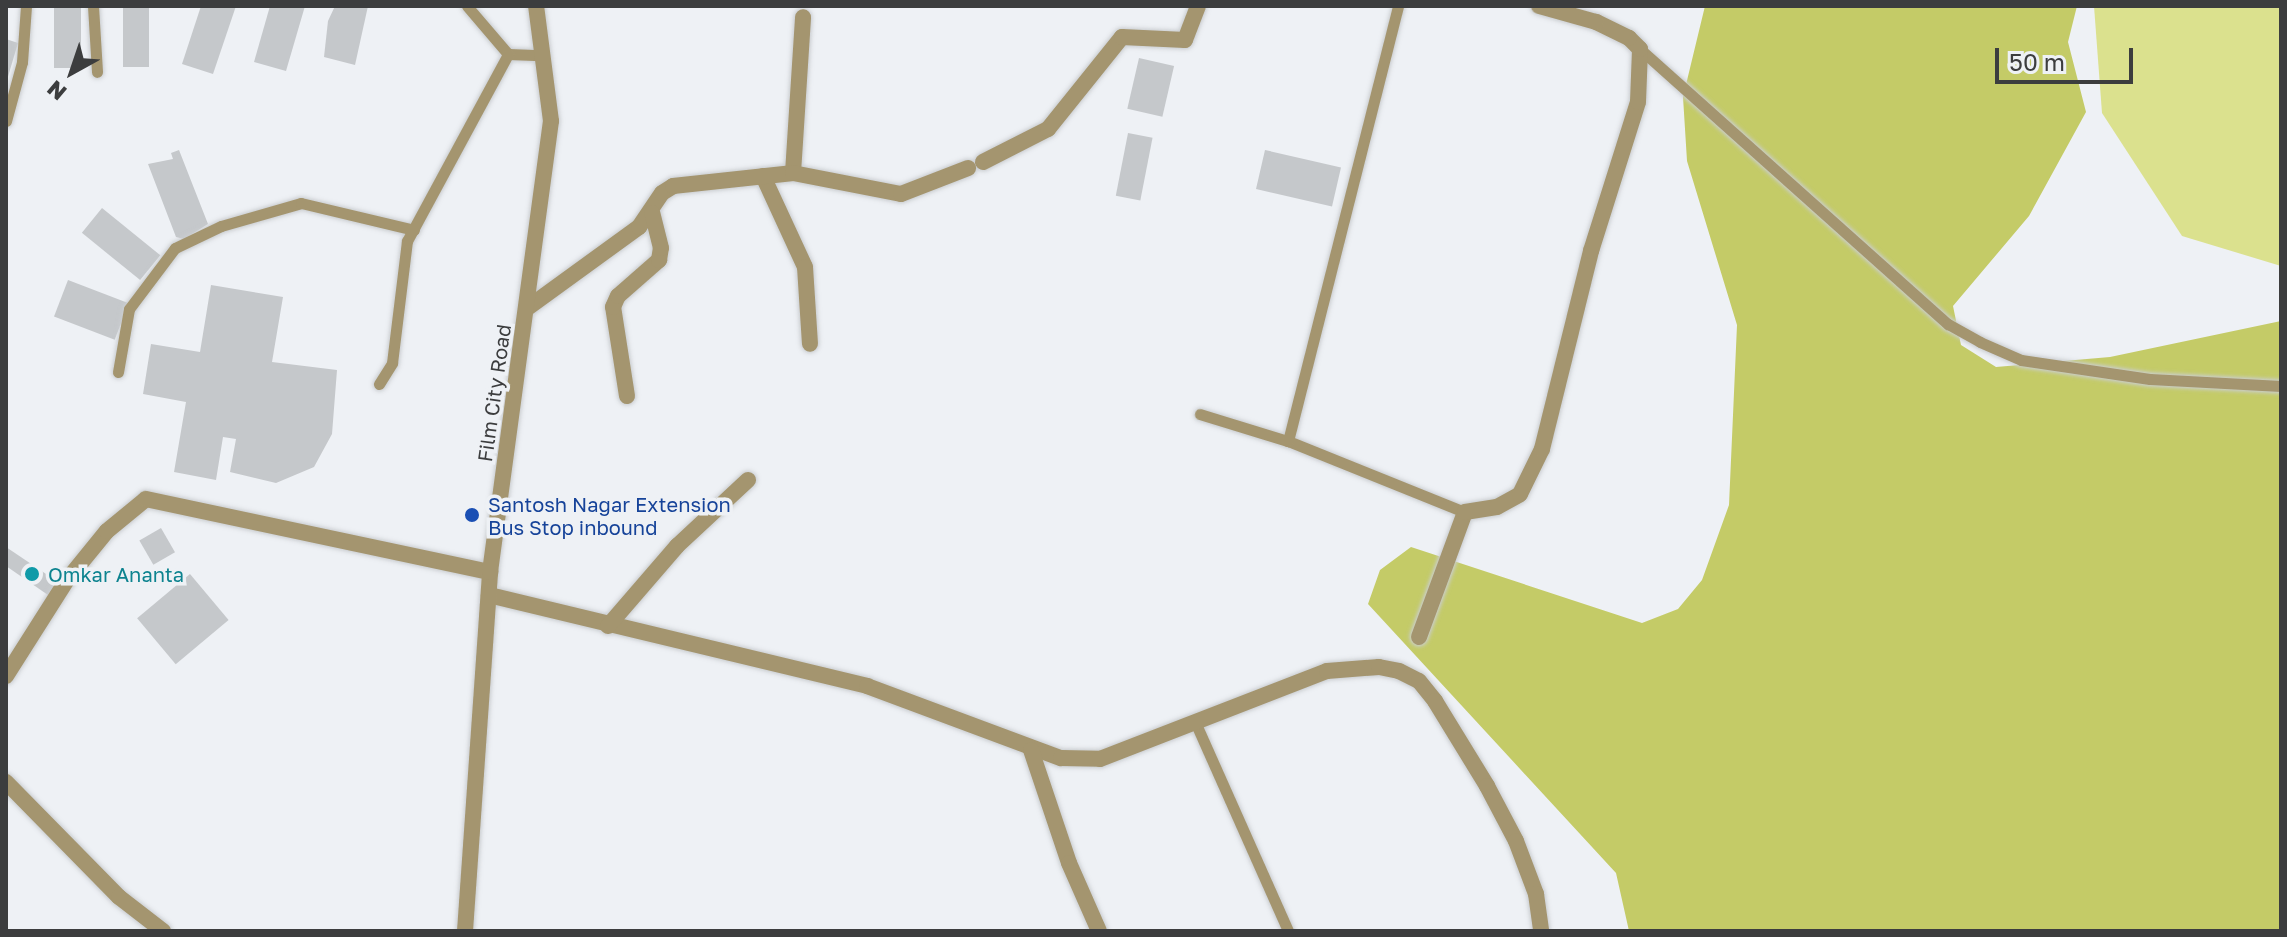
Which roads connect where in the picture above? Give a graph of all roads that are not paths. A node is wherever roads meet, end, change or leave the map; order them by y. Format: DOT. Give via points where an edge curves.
graph roads {
  1 [pos="26,6"];
  2 [pos="93,6"];
  3 [pos="467,6"];
  4 [pos="536,6"];
  5 [pos="1198,6"];
  6 [pos="1398,6"];
  7 [pos="1539,6"];
  8 [pos="803,17"];
  9 [pos="1640,49"];
  10 [pos="508,54"];
  11 [pos="541,55"];
  12 [pos="97,72"];
  13 [pos="6,121"];
  14 [pos="793,173"];
  15 [pos="763,176"];
  16 [pos="652,213"];
  17 [pos="414,230"];
  18 [pos="526,309"];
  19 [pos="810,344"];
  20 [pos="118,372"];
  21 [pos="379,384"];
  22 [pos="2281,386"];
  23 [pos="627,396"];
  24 [pos="1200,414"];
  25 [pos="1288,441"];
  26 [pos="748,480"];
  27 [pos="1465,512"];
  28 [pos="490,572"];
  29 [pos="489,595"];
  30 [pos="608,626"];
  31 [pos="1419,637"];
  32 [pos="6,676"];
  33 [pos="1196,724"];
  34 [pos="1031,750"];
  35 [pos="6,782"];
  36 [pos="163,931"];
  37 [pos="465,931"];
  38 [pos="1099,931"];
  39 [pos="1288,931"];
  40 [pos="1541,931"];
  1 -- 13 [label="lane" via="22,62"];
  2 -- 12 [label="lane"];
  3 -- 10 [label="lane"];
  4 -- 11 [label="street, Film City Road"];
  5 -- 14 [label="street" via="1185,40 1122,37 1048,129 976,165 901,194"];
  6 -- 25 [label="lane"];
  7 -- 9 [label="street" via="1596,22"];
  8 -- 14 [label="street"];
  9 -- 22 [label="lane" via="1948,324 1980,342 2021,360 2150,379"];
  9 -- 27 [label="street" via="1638,102 1591,251 1542,449 1520,494 1497,507"];
  10 -- 11 [label="lane"];
  10 -- 17 [label="lane"];
  11 -- 18 [label="street, Film City Road" via="551,121"];
  14 -- 15 [label="street"];
  15 -- 16 [label="street" via="673,186 662,193"];
  15 -- 19 [label="street" via="805,267"];
  16 -- 18 [label="street"];
  16 -- 23 [label="street" via="659,260 618,296 613,307"];
  17 -- 20 [label="lane" via="301,203 221,226 175,248 133,301"];
  17 -- 21 [label="lane" via="407,241 392,363"];
  18 -- 28 [label="street, Film City Road"];
  24 -- 25 [label="lane"];
  25 -- 27 [label="lane"];
  26 -- 30 [label="street" via="677,546"];
  27 -- 31 [label="street"];
  28 -- 29 [label="street, Film City Road"];
  28 -- 32 [label="street" via="146,499 107,531 67,580"];
  29 -- 30 [label="street"];
  29 -- 37 [label="street, Film City Road"];
  30 -- 34 [label="street" via="867,686 925,704"];
  33 -- 34 [label="street" via="1100,759 1061,758"];
  33 -- 39 [label="lane"];
  33 -- 40 [label="street" via="1327,671 1379,667 1419,681 1516,841 1536,894"];
  34 -- 38 [label="street" via="1069,863"];
  35 -- 36 [label="street" via="119,897"];
}
